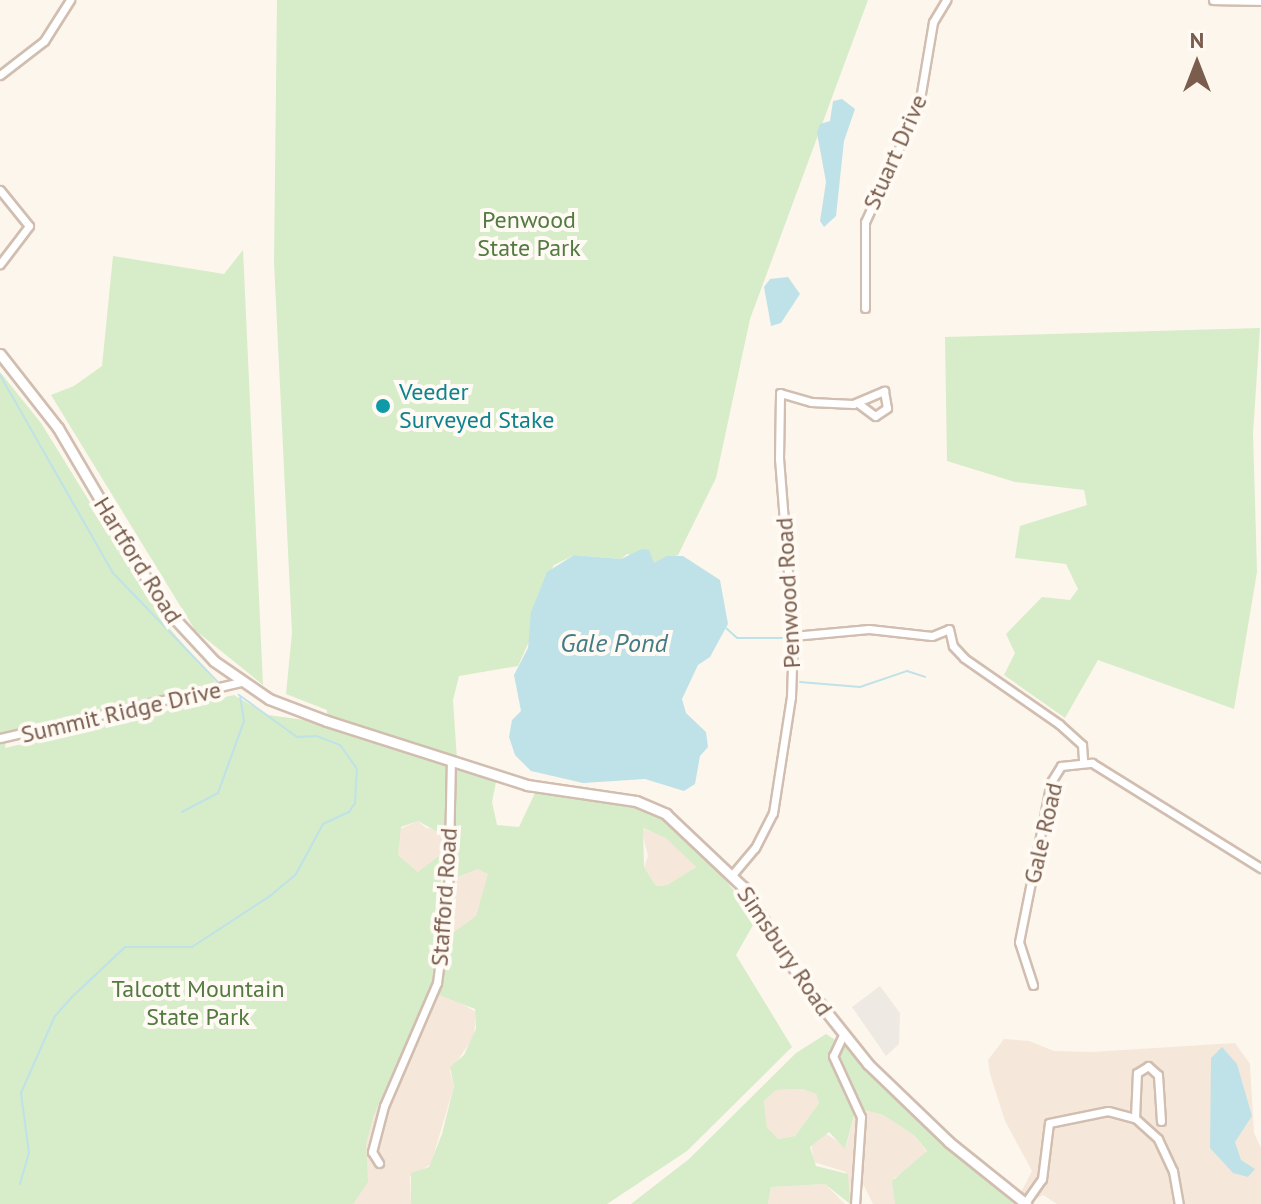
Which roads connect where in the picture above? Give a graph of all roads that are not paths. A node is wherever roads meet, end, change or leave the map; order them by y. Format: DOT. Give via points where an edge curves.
graph roads {
  1 [pos="70,0"];
  2 [pos="946,0"];
  3 [pos="1213,0"];
  4 [pos="1261,1"];
  5 [pos="0,75"];
  6 [pos="0,190"];
  7 [pos="0,264"];
  8 [pos="865,308"];
  9 [pos="0,354"];
  10 [pos="858,403"];
  11 [pos="793,636"];
  12 [pos="241,682"];
  13 [pos="0,738"];
  14 [pos="451,760"];
  15 [pos="1083,760"];
  16 [pos="503,778"];
  17 [pos="1261,868"];
  18 [pos="732,875"];
  19 [pos="1033,985"];
  20 [pos="843,1035"];
  21 [pos="1135,1118"];
  22 [pos="1161,1121"];
  23 [pos="379,1163"];
  24 [pos="855,1204"];
  25 [pos="1026,1204"];
  26 [pos="1179,1204"];
  1 -- 5 [label="street" via="44,41"];
  2 -- 8 [label="street, Stuart Drive" via="933,22 919,105 865,222"];
  3 -- 4 [label="street"];
  6 -- 7 [label="street" via="29,226"];
  9 -- 12 [label="main road, Hartford Road" via="58,428 162,605 195,643"];
  10 -- 11 [label="street, Penwood Road" via="811,402 780,393"];
  11 -- 15 [label="street" via="869,629 932,636 949,629 953,646 964,658 1059,724 1082,745"];
  11 -- 18 [label="street, Penwood Road" via="791,697 773,813 755,848"];
  12 -- 13 [label="street, Summit Ridge Drive"];
  12 -- 14 [label="main road, Hartford Road" via="298,711"];
  14 -- 16 [label="main road, Hartford Road"];
  14 -- 23 [label="street, Stafford Road" via="448,901 437,983 384,1106 372,1152"];
  15 -- 17 [label="street, Gale Road"];
  15 -- 19 [label="street, Gale Road" via="1061,766 1051,782 1019,942"];
  16 -- 18 [label="main road, Simsbury Road" via="550,791 651,806 678,823"];
  18 -- 20 [label="main road, Simsbury Road"];
  20 -- 24 [label="street" via="833,1056 861,1117"];
  20 -- 25 [label="main road, Simsbury Road" via="927,1122"];
  21 -- 22 [label="street" via="1137,1073 1148,1066 1158,1075"];
  21 -- 25 [label="street" via="1108,1111 1053,1120 1044,1136 1042,1179"];
  21 -- 26 [label="street" via="1165,1152"];
}
